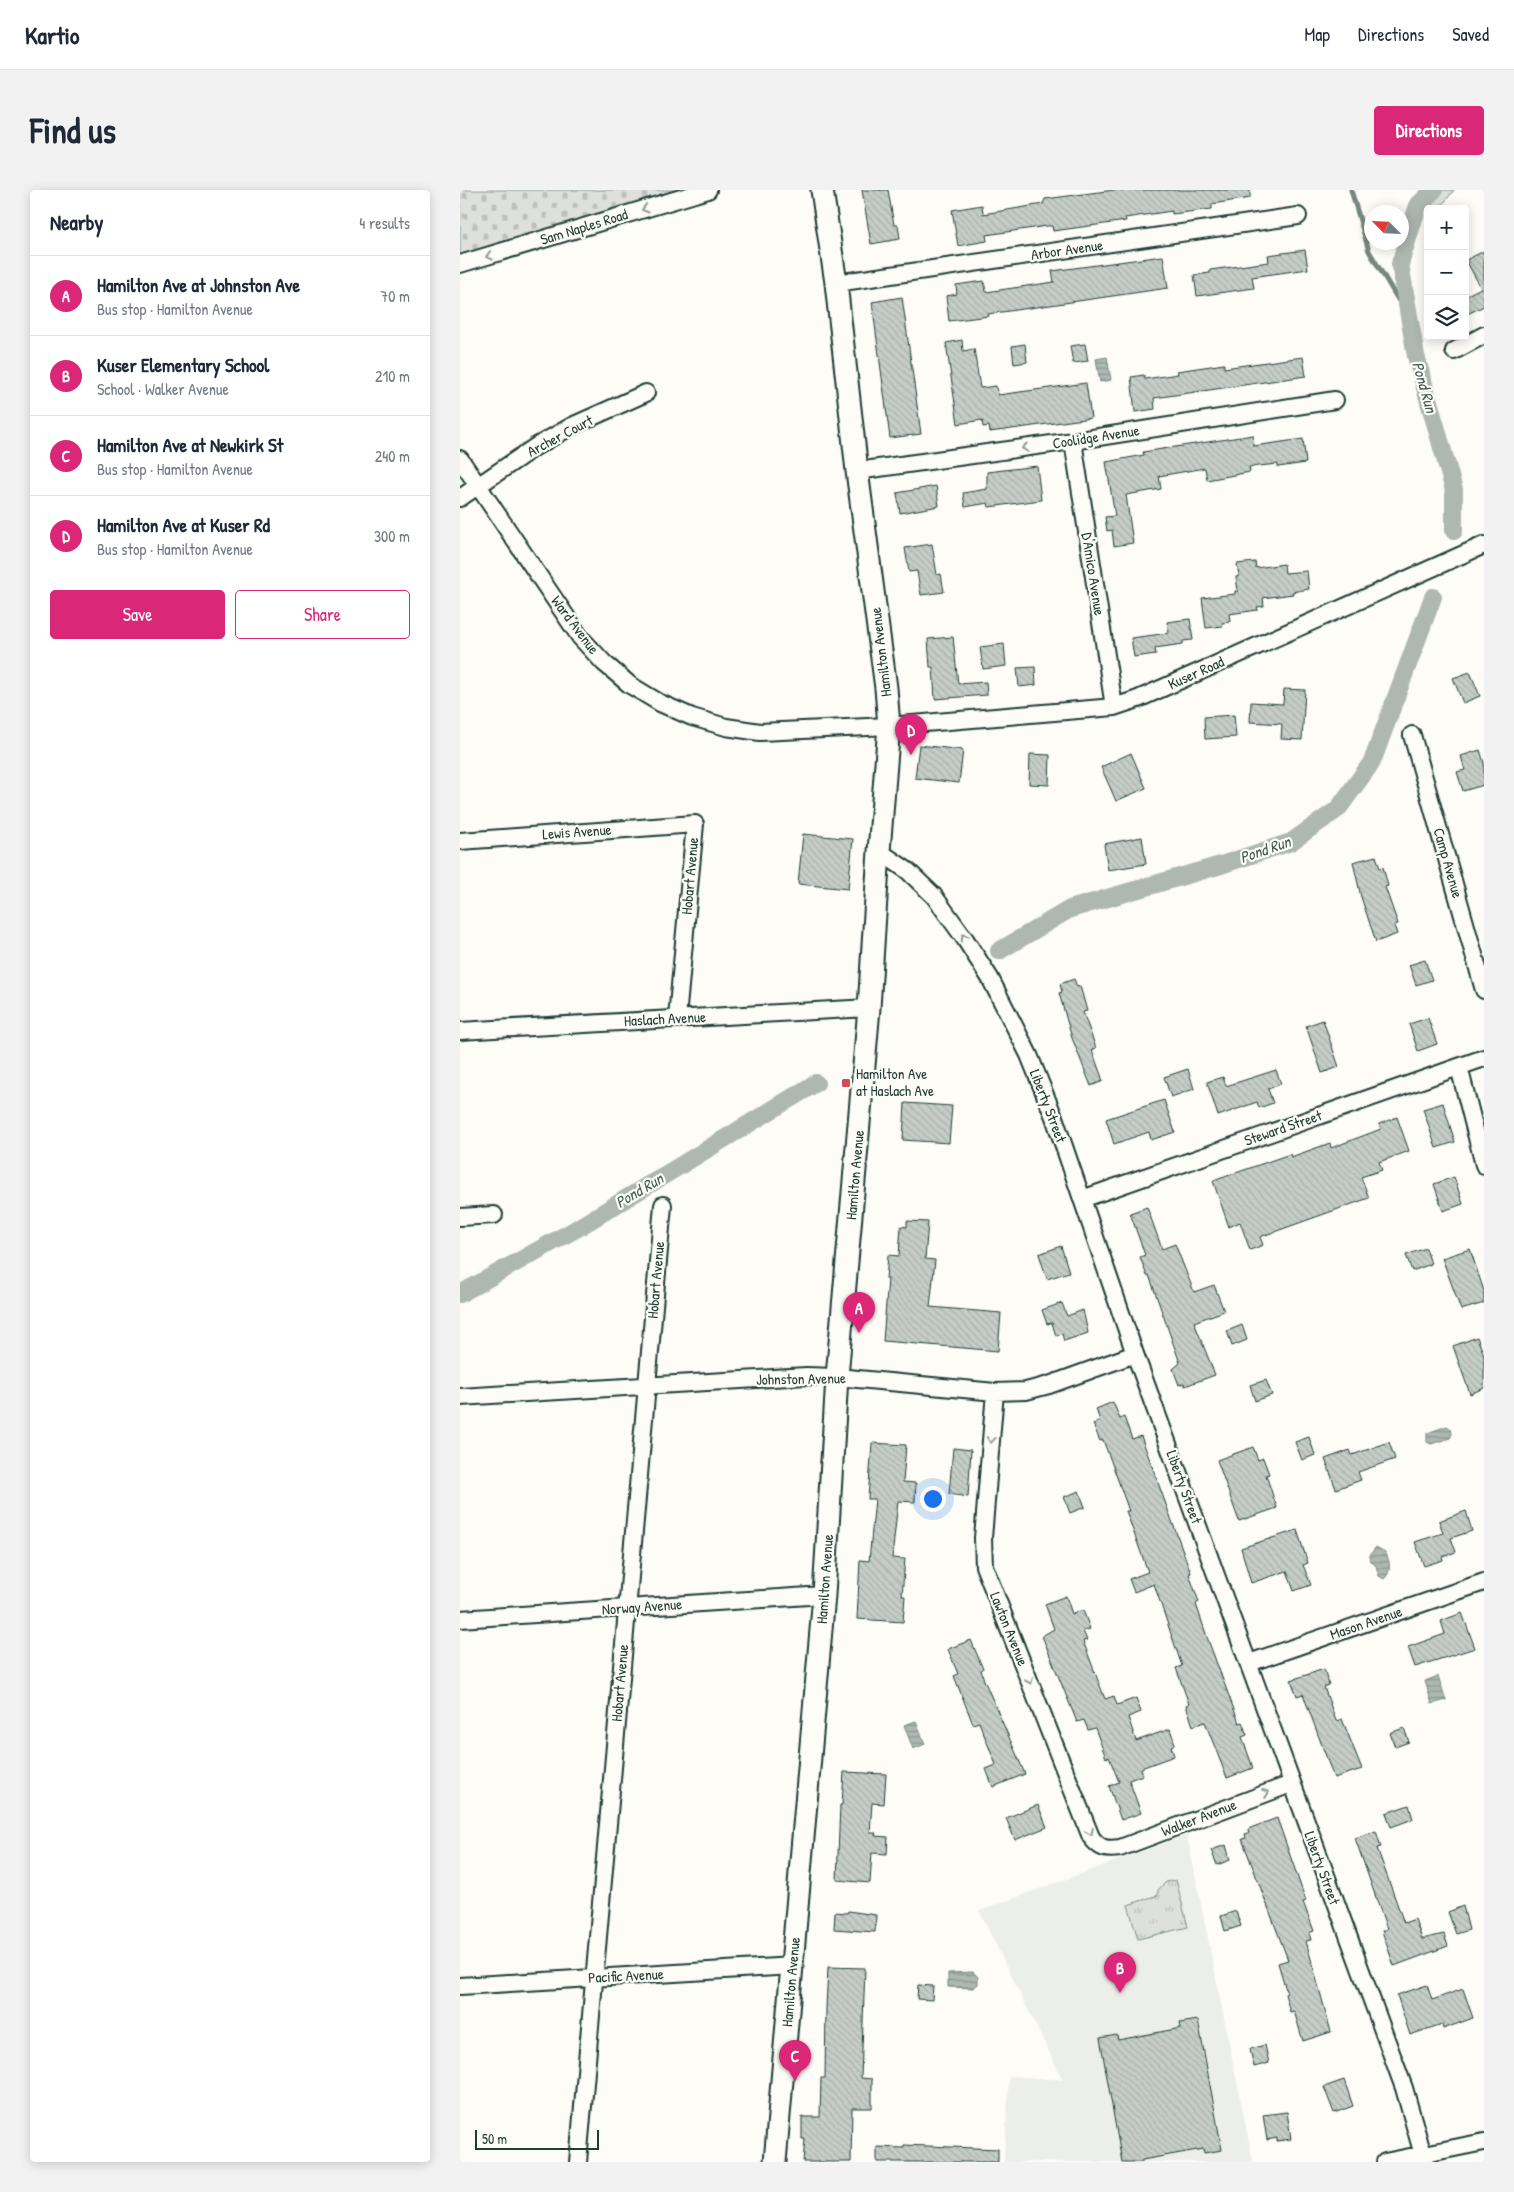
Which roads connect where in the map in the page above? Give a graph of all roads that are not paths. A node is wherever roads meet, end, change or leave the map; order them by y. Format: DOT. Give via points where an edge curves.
graph roads {
  1 [pos="708,190"];
  2 [pos="822,190"];
  3 [pos="1298,216"];
  4 [pos="460,264"];
  5 [pos="836,283"];
  6 [pos="1484,335"];
  7 [pos="1454,351"];
  8 [pos="646,393"];
  9 [pos="1335,400"];
  10 [pos="1073,441"];
  11 [pos="460,459"];
  12 [pos="857,471"];
  13 [pos="478,486"];
  14 [pos="460,498"];
  15 [pos="1484,546"];
  16 [pos="1114,707"];
  17 [pos="889,726"];
  18 [pos="1412,735"];
  19 [pos="695,824"];
  20 [pos="460,841"];
  21 [pos="879,851"];
  22 [pos="1484,990"];
  23 [pos="869,1008"];
  24 [pos="677,1018"];
  25 [pos="460,1031"];
  26 [pos="1484,1058"];
  27 [pos="1459,1067"];
  28 [pos="1484,1165"];
  29 [pos="1082,1199"];
  30 [pos="663,1205"];
  31 [pos="494,1216"];
  32 [pos="460,1217"];
  33 [pos="1135,1354"];
  34 [pos="837,1377"];
  35 [pos="647,1385"];
  36 [pos="995,1392"];
  37 [pos="460,1397"];
  38 [pos="1484,1582"];
  39 [pos="824,1595"];
  40 [pos="627,1608"];
  41 [pos="460,1619"];
  42 [pos="1249,1664"];
  43 [pos="1291,1784"];
  44 [pos="1105,1850"];
  45 [pos="792,1966"];
  46 [pos="594,1978"];
  47 [pos="460,1986"];
  48 [pos="1484,2142"];
  49 [pos="1424,2159"];
  50 [pos="578,2162"];
  51 [pos="775,2162"];
  52 [pos="1385,2162"];
  1 -- 4 [label="street, Sam Naples Road, one-way"];
  2 -- 5 [label="main road, Hamilton Avenue"];
  3 -- 5 [label="street, Arbor Avenue"];
  5 -- 12 [label="main road, Hamilton Avenue"];
  6 -- 7 [label="street"];
  8 -- 13 [label="street, Archer Court" via="543,442"];
  9 -- 10 [label="street, Coolidge Avenue"];
  10 -- 12 [label="street, Coolidge Avenue, one-way"];
  10 -- 16 [label="street, D'Amico Avenue"];
  11 -- 13 [label="street, Ward Avenue"];
  12 -- 17 [label="main road, Hamilton Avenue"];
  13 -- 14 [label="street, Archer Court"];
  13 -- 17 [label="street, Ward Avenue" via="580,636 630,685 660,703 726,727 760,732"];
  15 -- 16 [label="street, Kuser Road"];
  16 -- 17 [label="street, Kuser Road"];
  17 -- 21 [label="main road, Hamilton Avenue"];
  18 -- 22 [label="street, Camp Avenue"];
  19 -- 20 [label="street, Lewis Avenue"];
  19 -- 24 [label="street, Hobart Avenue"];
  21 -- 23 [label="main road, Hamilton Avenue"];
  29 -- 21 [label="street, Liberty Street, one-way" via="1029,1055 990,978 934,896"];
  23 -- 24 [label="street, Haslach Avenue"];
  23 -- 34 [label="main road, Hamilton Avenue"];
  24 -- 25 [label="street, Haslach Avenue"];
  26 -- 27 [label="street, Steward Street"];
  27 -- 28 [label="street"];
  27 -- 29 [label="street, Steward Street"];
  29 -- 33 [label="street, Liberty Street"];
  30 -- 35 [label="street, Hobart Avenue"];
  31 -- 32 [label="street"];
  33 -- 36 [label="street, Johnston Avenue" via="1050,1386"];
  33 -- 42 [label="street, Liberty Street"];
  34 -- 35 [label="street, Johnston Avenue"];
  34 -- 36 [label="street, Johnston Avenue"];
  34 -- 39 [label="main road, Hamilton Avenue"];
  35 -- 37 [label="street, Johnston Avenue"];
  35 -- 40 [label="street, Hobart Avenue"];
  36 -- 44 [label="street, Lawton Avenue, one-way" via="982,1538 984,1566 1091,1837"];
  38 -- 42 [label="street, Mason Avenue"];
  39 -- 40 [label="street, Norway Avenue"];
  39 -- 45 [label="main road, Hamilton Avenue"];
  40 -- 41 [label="street, Norway Avenue"];
  40 -- 46 [label="street, Hobart Avenue"];
  42 -- 43 [label="street, Liberty Street"];
  44 -- 43 [label="street, Walker Avenue, one-way" via="1120,1848"];
  43 -- 49 [label="street, Liberty Street" via="1404,2088"];
  45 -- 46 [label="street, Pacific Avenue"];
  45 -- 51 [label="main road, Hamilton Avenue"];
  46 -- 47 [label="street, Pacific Avenue"];
  46 -- 50 [label="street, Hobart Avenue"];
  48 -- 49 [label="street"];
  49 -- 52 [label="street"];
}
